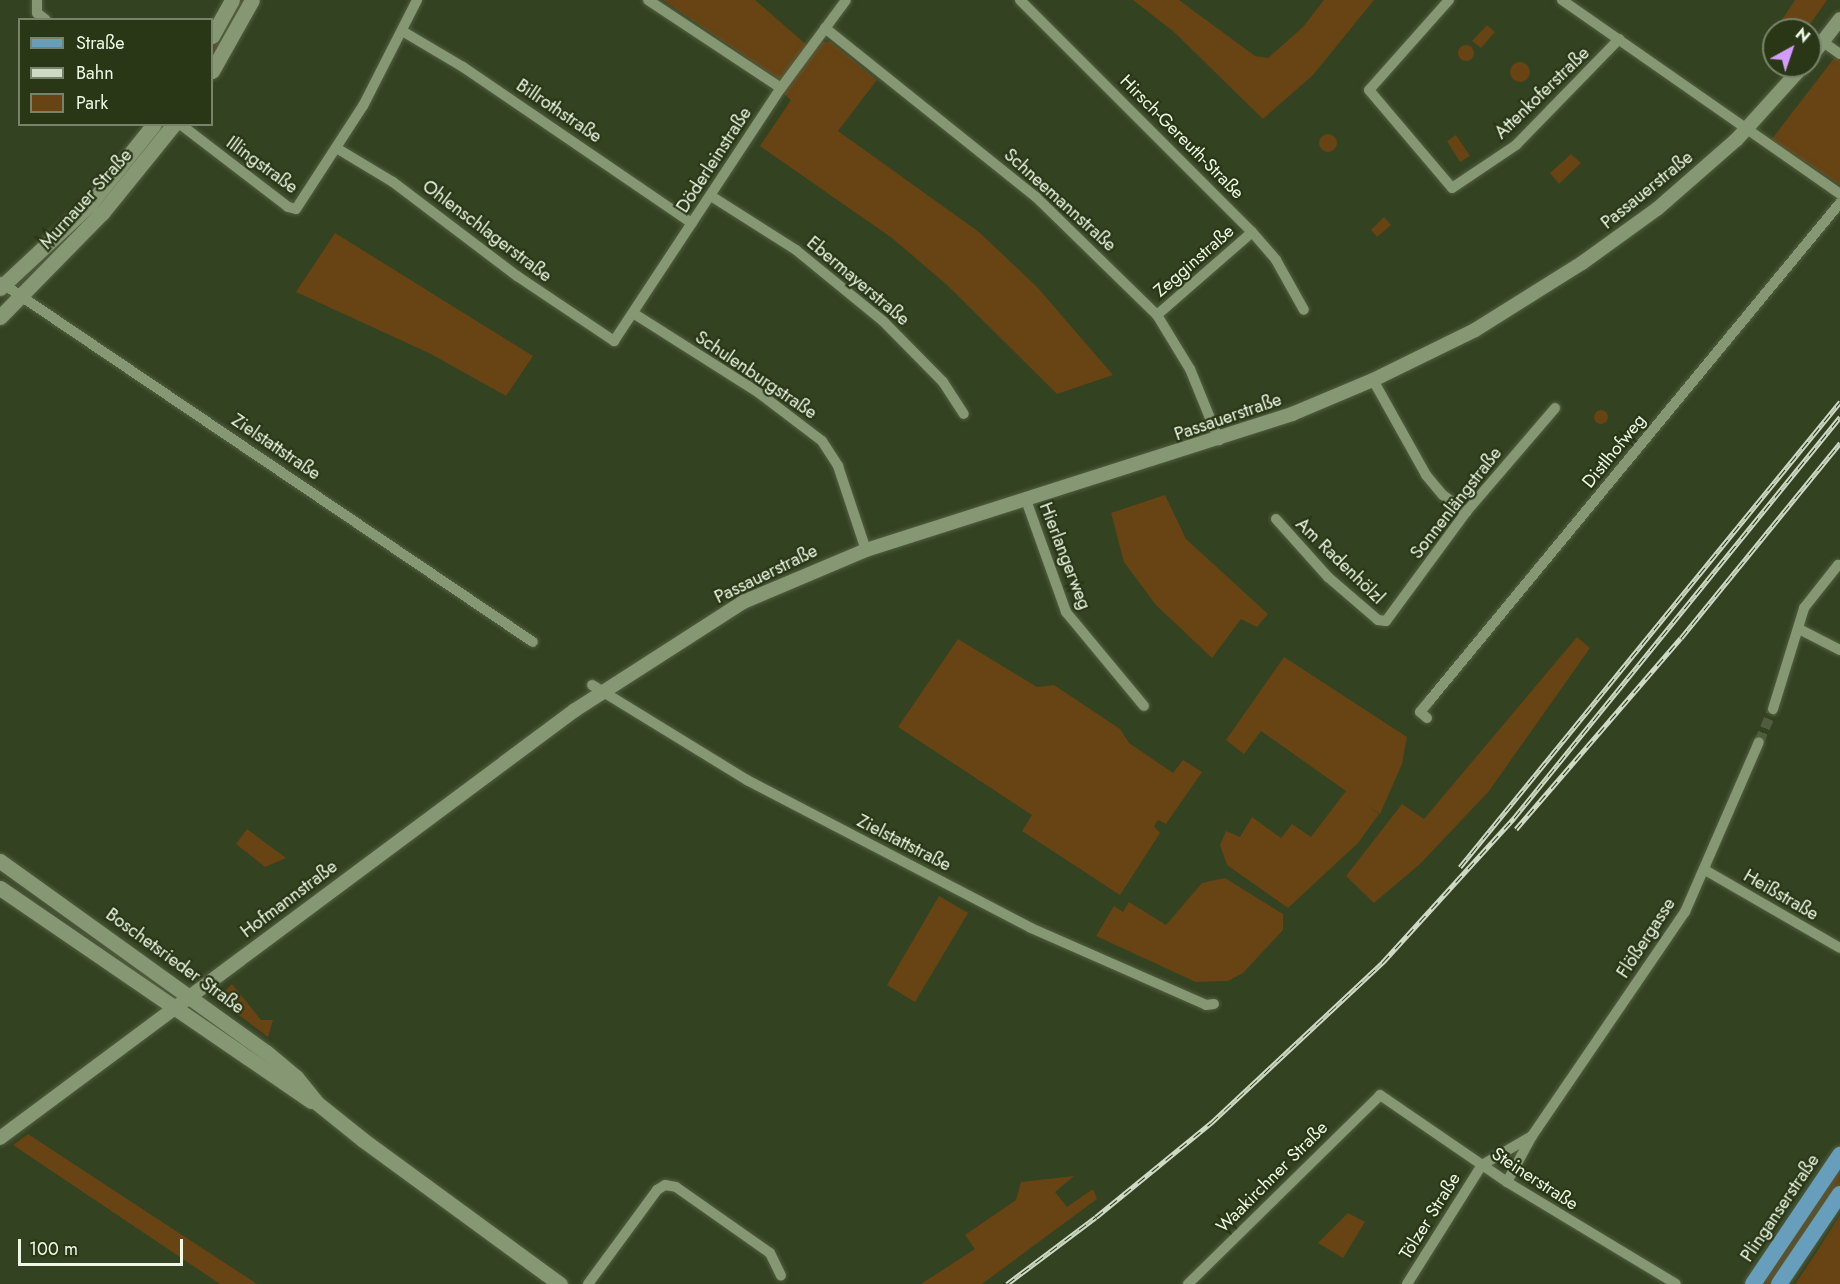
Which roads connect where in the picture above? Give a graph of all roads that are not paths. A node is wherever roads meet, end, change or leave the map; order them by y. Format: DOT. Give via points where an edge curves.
graph roads {
  1 [pos="232,0"];
  2 [pos="252,0"];
  3 [pos="417,0"];
  4 [pos="648,0"];
  5 [pos="846,0"];
  6 [pos="1020,0"];
  7 [pos="1449,0"];
  8 [pos="1562,0"];
  9 [pos="36,2"];
  10 [pos="43,18"];
  11 [pos="1840,20"];
  12 [pos="825,28"];
  13 [pos="404,32"];
  14 [pos="213,34"];
  15 [pos="1619,39"];
  16 [pos="1823,42"];
  17 [pos="1840,54"];
  18 [pos="213,69"];
  19 [pos="1792,78"];
  20 [pos="781,88"];
  21 [pos="152,126"];
  22 [pos="172,126"];
  23 [pos="183,126"];
  24 [pos="1746,130"];
  25 [pos="338,149"];
  26 [pos="1840,194"];
  27 [pos="711,195"];
  28 [pos="1840,202"];
  29 [pos="692,223"];
  30 [pos="1252,232"];
  31 [pos="2,285"];
  32 [pos="22,296"];
  33 [pos="1304,310"];
  34 [pos="633,313"];
  35 [pos="1157,315"];
  36 [pos="0,317"];
  37 [pos="614,341"];
  38 [pos="1373,380"];
  39 [pos="1555,408"];
  40 [pos="964,414"];
  41 [pos="1219,440"];
  42 [pos="1026,500"];
  43 [pos="1466,512"];
  44 [pos="1275,519"];
  45 [pos="866,550"];
  46 [pos="1838,565"];
  47 [pos="1386,621"];
  48 [pos="1799,629"];
  49 [pos="533,642"];
  50 [pos="1840,650"];
  51 [pos="597,688"];
  52 [pos="1144,706"];
  53 [pos="1773,709"];
  54 [pos="1427,718"];
  55 [pos="1759,742"];
  56 [pos="0,861"];
  57 [pos="1705,870"];
  58 [pos="0,888"];
  59 [pos="1840,948"];
  60 [pos="192,997"];
  61 [pos="1214,1004"];
  62 [pos="176,1009"];
  63 [pos="1380,1095"];
  64 [pos="317,1103"];
  65 [pos="1532,1136"];
  66 [pos="0,1138"];
  67 [pos="1840,1155"];
  68 [pos="1482,1165"];
  69 [pos="1507,1182"];
  70 [pos="1840,1194"];
  71 [pos="781,1276"];
  72 [pos="560,1284"];
  73 [pos="588,1284"];
  74 [pos="1188,1284"];
  75 [pos="1407,1284"];
  76 [pos="1676,1284"];
  77 [pos="1753,1284"];
  78 [pos="1779,1284"];
  1 -- 14 [label="main road"];
  2 -- 18 [label="main road"];
  3 -- 13 [label="street"];
  4 -- 20 [label="street"];
  5 -- 12 [label="street, Döderleinstraße"];
  6 -- 30 [label="street, Hirsch-Gereuth-Straße"];
  7 -- 15 [label="street, Attenkoferstraße" via="1369,90 1452,188 1516,145"];
  8 -- 15 [label="street"];
  9 -- 10 [label="street" via="37,13"];
  11 -- 16 [label="street"];
  12 -- 20 [label="street, Döderleinstraße"];
  12 -- 35 [label="street, Schneemannstraße" via="1036,197"];
  13 -- 25 [label="street"];
  13 -- 29 [label="street, Billrothstraße"];
  15 -- 24 [label="street"];
  16 -- 17 [label="street"];
  19 -- 24 [label="street, Passauerstraße"];
  20 -- 27 [label="street, Döderleinstraße"];
  21 -- 31 [label="main road, Murnauer Straße" via="90,204"];
  22 -- 32 [label="main road, Murnauer Straße" via="102,213"];
  23 -- 25 [label="street, Illingstraße" via="288,207 296,209"];
  24 -- 26 [label="street"];
  24 -- 38 [label="street, Passauerstraße" via="1657,209 1582,263 1475,330"];
  25 -- 37 [label="street, Ohlenschlagerstraße" via="393,182 517,276"];
  27 -- 29 [label="street, Döderleinstraße"];
  27 -- 40 [label="street, Ebermayerstraße" via="796,250 874,314 943,382"];
  28 -- 54 [label="street, Distlhofweg" via="1420,712"];
  29 -- 34 [label="street, Döderleinstraße"];
  30 -- 33 [label="street, Hirsch-Gereuth-Straße" via="1276,260"];
  30 -- 35 [label="street, Zegginstraße"];
  31 -- 32 [label="street, Zielstattstraße"];
  32 -- 36 [label="main road, Murnauer Straße"];
  32 -- 49 [label="street, Zielstattstraße"];
  34 -- 37 [label="street, Döderleinstraße"];
  34 -- 45 [label="street, Schulenburgstraße" via="759,393 822,441 838,466"];
  35 -- 41 [label="street, Schneemannstraße" via="1190,369"];
  38 -- 41 [label="street, Passauerstraße"];
  38 -- 43 [label="street" via="1426,475 1443,495"];
  39 -- 43 [label="street, Sonnenlängstraße"];
  41 -- 42 [label="street, Passauerstraße"];
  42 -- 45 [label="street, Passauerstraße"];
  42 -- 52 [label="street, Hierlangerweg" via="1066,612"];
  43 -- 47 [label="street, Sonnenlängstraße"];
  44 -- 47 [label="street, Am Radenhölzl" via="1328,577 1378,620"];
  45 -- 51 [label="street, Passauerstraße" via="743,602"];
  46 -- 48 [label="street" via="1806,604"];
  48 -- 50 [label="street"];
  48 -- 53 [label="street"];
  51 -- 60 [label="street, Hofmannstraße"];
  51 -- 61 [label="street, Zielstattstraße" via="747,780 1022,923 1184,996"];
  55 -- 57 [label="street, Flößergasse"];
  56 -- 60 [label="main road, Boschetsrieder Straße"];
  57 -- 59 [label="street, Heißstraße"];
  57 -- 65 [label="street, Flößergasse" via="1685,912"];
  58 -- 62 [label="main road, Boschetsrieder Straße"];
  60 -- 62 [label="street, Hofmannstraße"];
  60 -- 64 [label="main road, Boschetsrieder Straße" via="296,1077"];
  62 -- 64 [label="main road, Boschetsrieder Straße" via="298,1095"];
  62 -- 66 [label="street, Hofmannstraße"];
  63 -- 68 [label="street, Steinerstraße"];
  63 -- 74 [label="street, Waakirchner Straße"];
  64 -- 72 [label="main road, Boschetsrieder Straße"];
  65 -- 68 [label="street, Flößergasse"];
  65 -- 69 [label="street, Flößergasse"];
  67 -- 77 [label="main road, Plinganserstraße"];
  68 -- 69 [label="street, Steinerstraße"];
  68 -- 75 [label="street, Tölzer Straße"];
  69 -- 76 [label="street, Steinerstraße"];
  70 -- 78 [label="main road"];
  71 -- 73 [label="street" via="770,1254 676,1187 665,1185 657,1190"];
}
